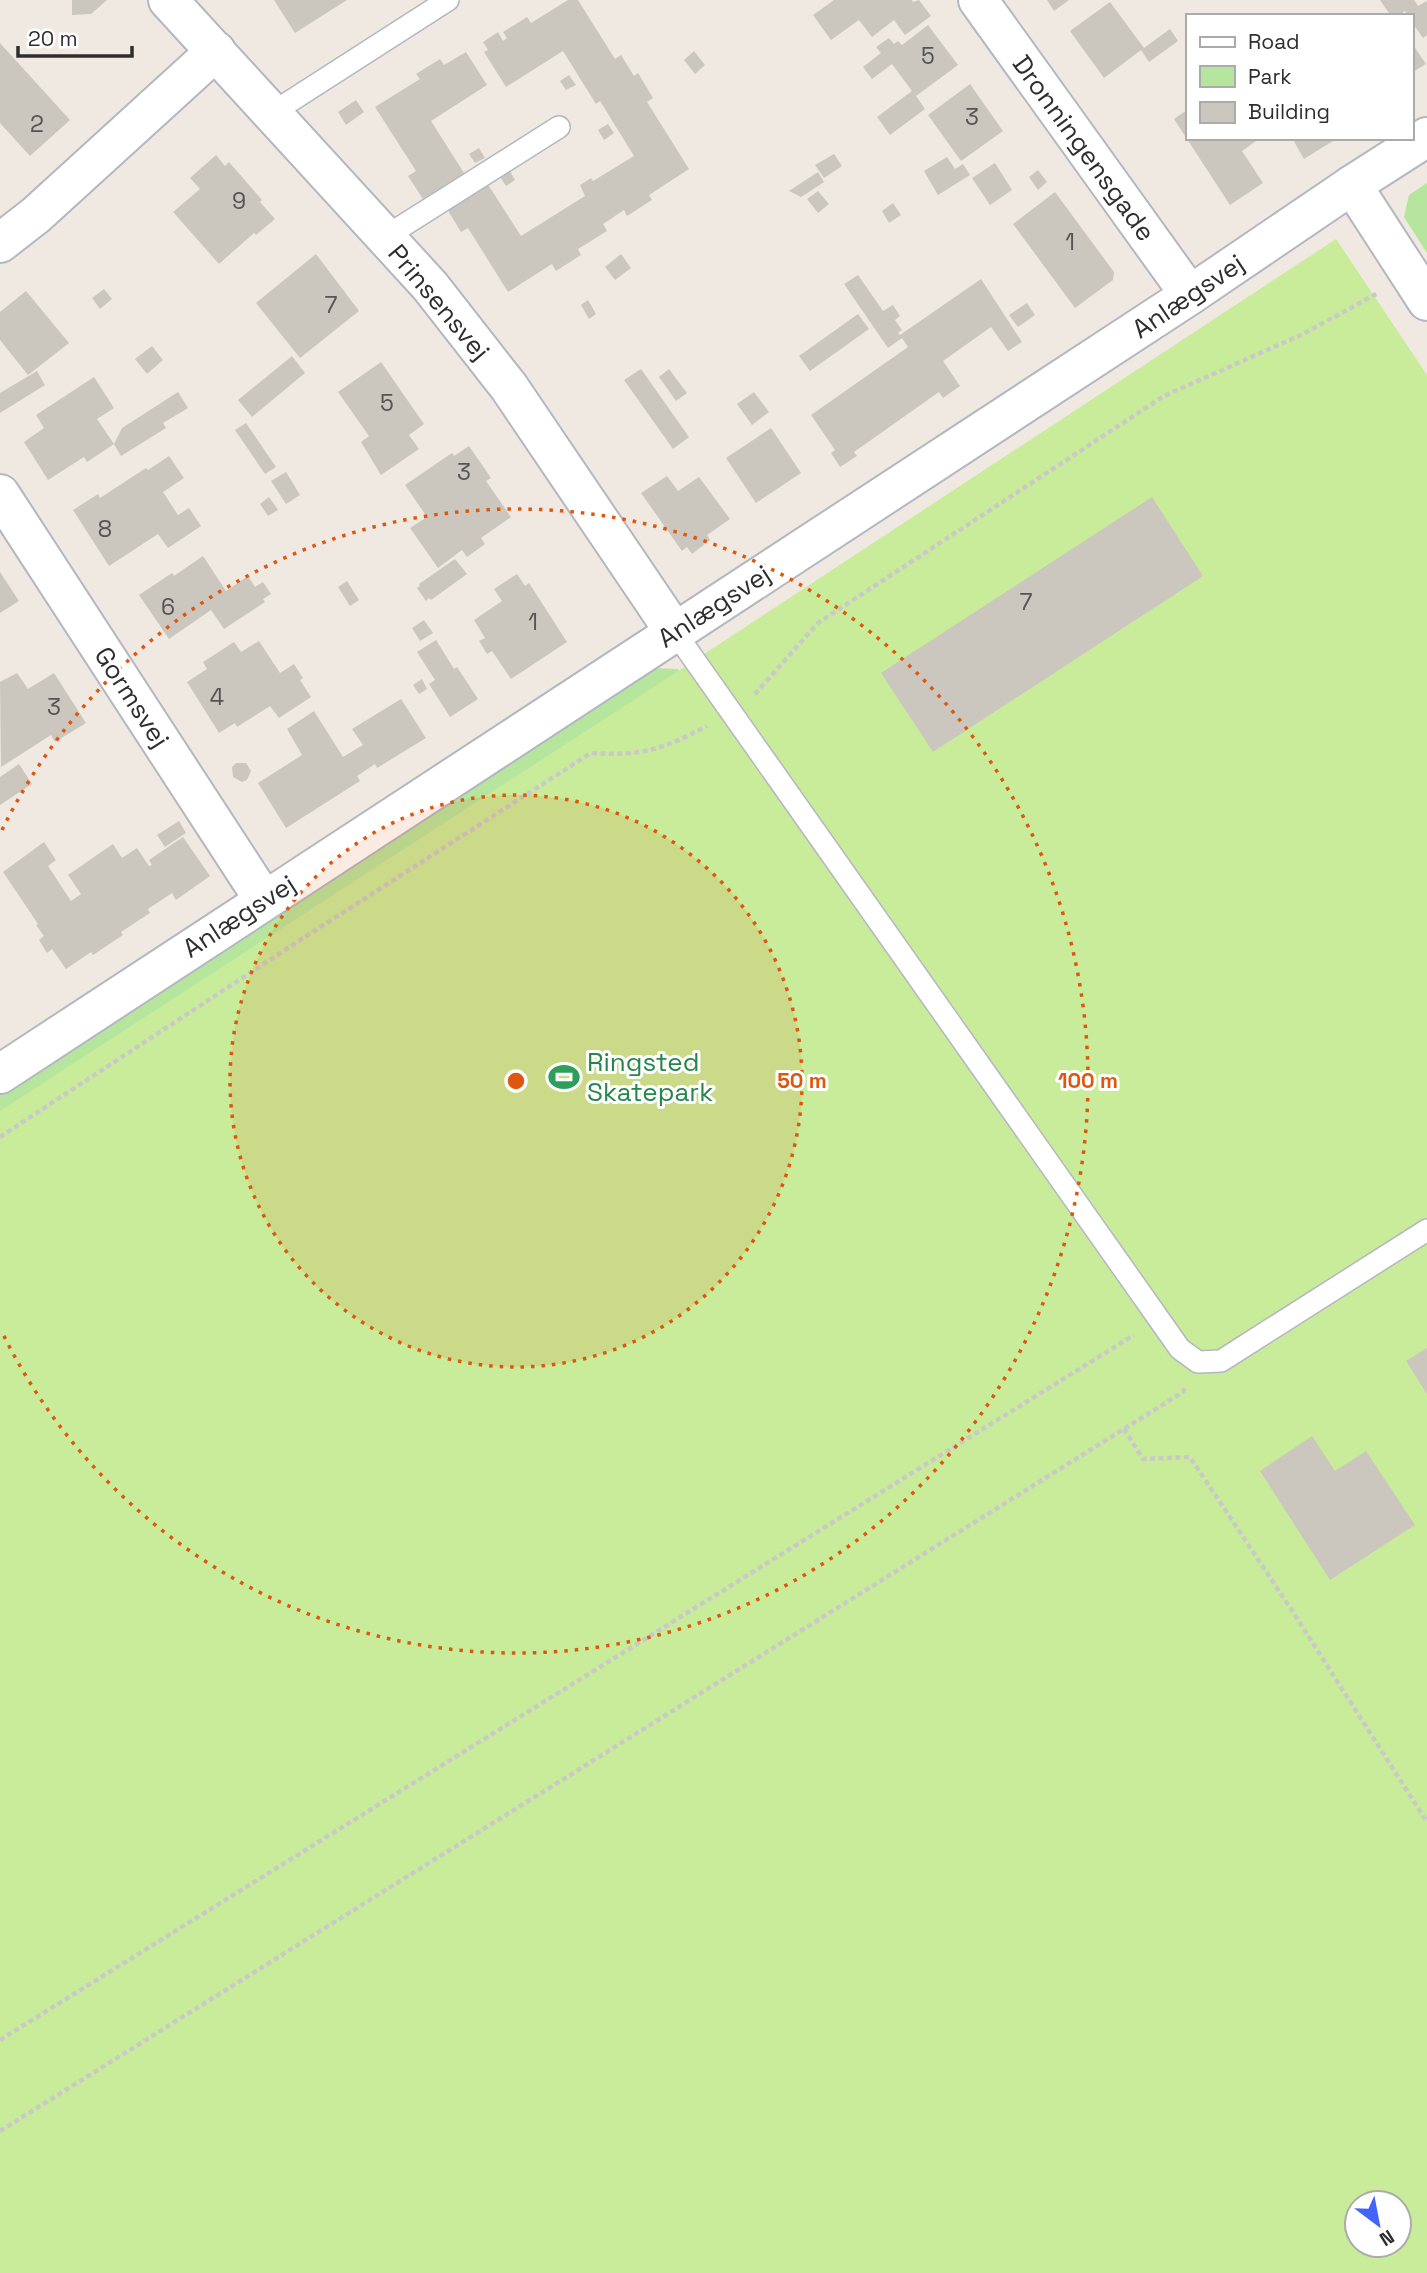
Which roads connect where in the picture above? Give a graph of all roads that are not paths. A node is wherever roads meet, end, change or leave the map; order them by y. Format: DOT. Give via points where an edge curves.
graph roads {
  1 [pos="168,0"];
  2 [pos="448,0"];
  3 [pos="978,0"];
  4 [pos="215,51"];
  5 [pos="272,113"];
  6 [pos="559,127"];
  7 [pos="1427,137"];
  8 [pos="1352,185"];
  9 [pos="385,237"];
  10 [pos="0,243"];
  11 [pos="1190,295"];
  12 [pos="1427,301"];
  13 [pos="0,494"];
  14 [pos="674,631"];
  15 [pos="264,900"];
  16 [pos="0,1074"];
  17 [pos="1427,1230"];
  1 -- 4 [label="street, Prinsensvej"];
  2 -- 5 [label="lane"];
  3 -- 11 [label="street, Dronningensgade"];
  4 -- 5 [label="street, Prinsensvej"];
  4 -- 10 [label="street"];
  5 -- 9 [label="street, Prinsensvej"];
  6 -- 9 [label="lane"];
  7 -- 8 [label="street, Anlægsvej"];
  8 -- 11 [label="street, Anlægsvej"];
  8 -- 12 [label="street"];
  9 -- 14 [label="street, Prinsensvej" via="509,387"];
  11 -- 14 [label="street, Anlægsvej"];
  13 -- 15 [label="street, Gormsvej"];
  14 -- 15 [label="street, Anlægsvej"];
  14 -- 17 [label="lane" via="1180,1349 1198,1362 1221,1361"];
  15 -- 16 [label="street, Anlægsvej"];
}
